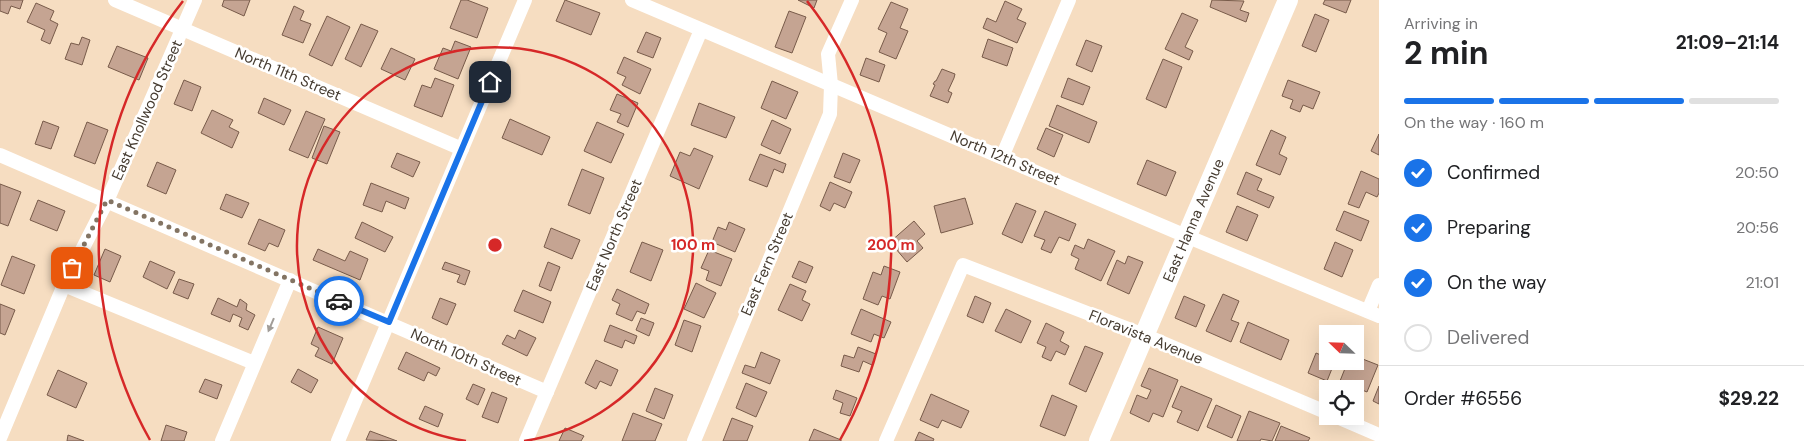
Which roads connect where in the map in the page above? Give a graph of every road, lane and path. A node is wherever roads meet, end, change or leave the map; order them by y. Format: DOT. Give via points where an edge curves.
graph roads {
  1 [pos="115,0"];
  2 [pos="195,0"];
  3 [pos="525,0"];
  4 [pos="632,0"];
  5 [pos="852,0"];
  6 [pos="1069,0"];
  7 [pos="1288,0"];
  8 [pos="182,29"];
  9 [pos="701,30"];
  10 [pos="831,85"];
  11 [pos="462,149"];
  12 [pos="0,155"];
  13 [pos="1002,157"];
  14 [pos="107,200"];
  15 [pos="1186,236"];
  16 [pos="290,280"];
  17 [pos="64,285"];
  18 [pos="1379,285"];
  19 [pos="1374,314"];
  20 [pos="389,322"];
  21 [pos="1144,335"];
  22 [pos="254,364"];
  23 [pos="547,392"];
  24 [pos="1319,409"];
  25 [pos="1356,425"];
  26 [pos="1379,435"];
  27 [pos="0,438"];
  28 [pos="222,441"];
  29 [pos="338,441"];
  30 [pos="526,441"];
  31 [pos="694,441"];
  32 [pos="886,441"];
  33 [pos="1098,441"];
  1 -- 8 [label="street, North 11th Street"];
  2 -- 8 [label="street, East Knollwood Street"];
  3 -- 11 [label="street"];
  4 -- 9 [label="street, North 12th Street"];
  5 -- 10 [label="street" via="828,54"];
  6 -- 13 [label="street"];
  7 -- 15 [label="street, East Hanna Avenue"];
  8 -- 11 [label="street, North 11th Street"];
  8 -- 14 [label="street, East Knollwood Street"];
  9 -- 10 [label="street, North 12th Street"];
  9 -- 23 [label="street, East North Street"];
  10 -- 13 [label="street, North 12th Street"];
  10 -- 31 [label="street, East Fern Street" via="830,114"];
  11 -- 20 [label="street"];
  12 -- 14 [label="street, North 10th Street"];
  13 -- 15 [label="street, North 12th Street"];
  14 -- 16 [label="street, North 10th Street"];
  14 -- 17 [label="street, East Knollwood Street"];
  15 -- 19 [label="street, North 12th Street"];
  15 -- 21 [label="street, East Hanna Avenue"];
  16 -- 20 [label="street, North 10th Street"];
  16 -- 22 [label="street, one-way"];
  17 -- 22 [label="street"];
  17 -- 27 [label="street, East Knollwood Street"];
  18 -- 19 [label="street"];
  20 -- 23 [label="street, North 10th Street"];
  20 -- 29 [label="street"];
  21 -- 24 [label="street, Floravista Avenue"];
  21 -- 32 [label="street, Floravista Avenue" via="963,265"];
  21 -- 33 [label="street, East Hanna Avenue"];
  22 -- 28 [label="street"];
  23 -- 30 [label="street, East North Street"];
  25 -- 26 [label="street"];
}
